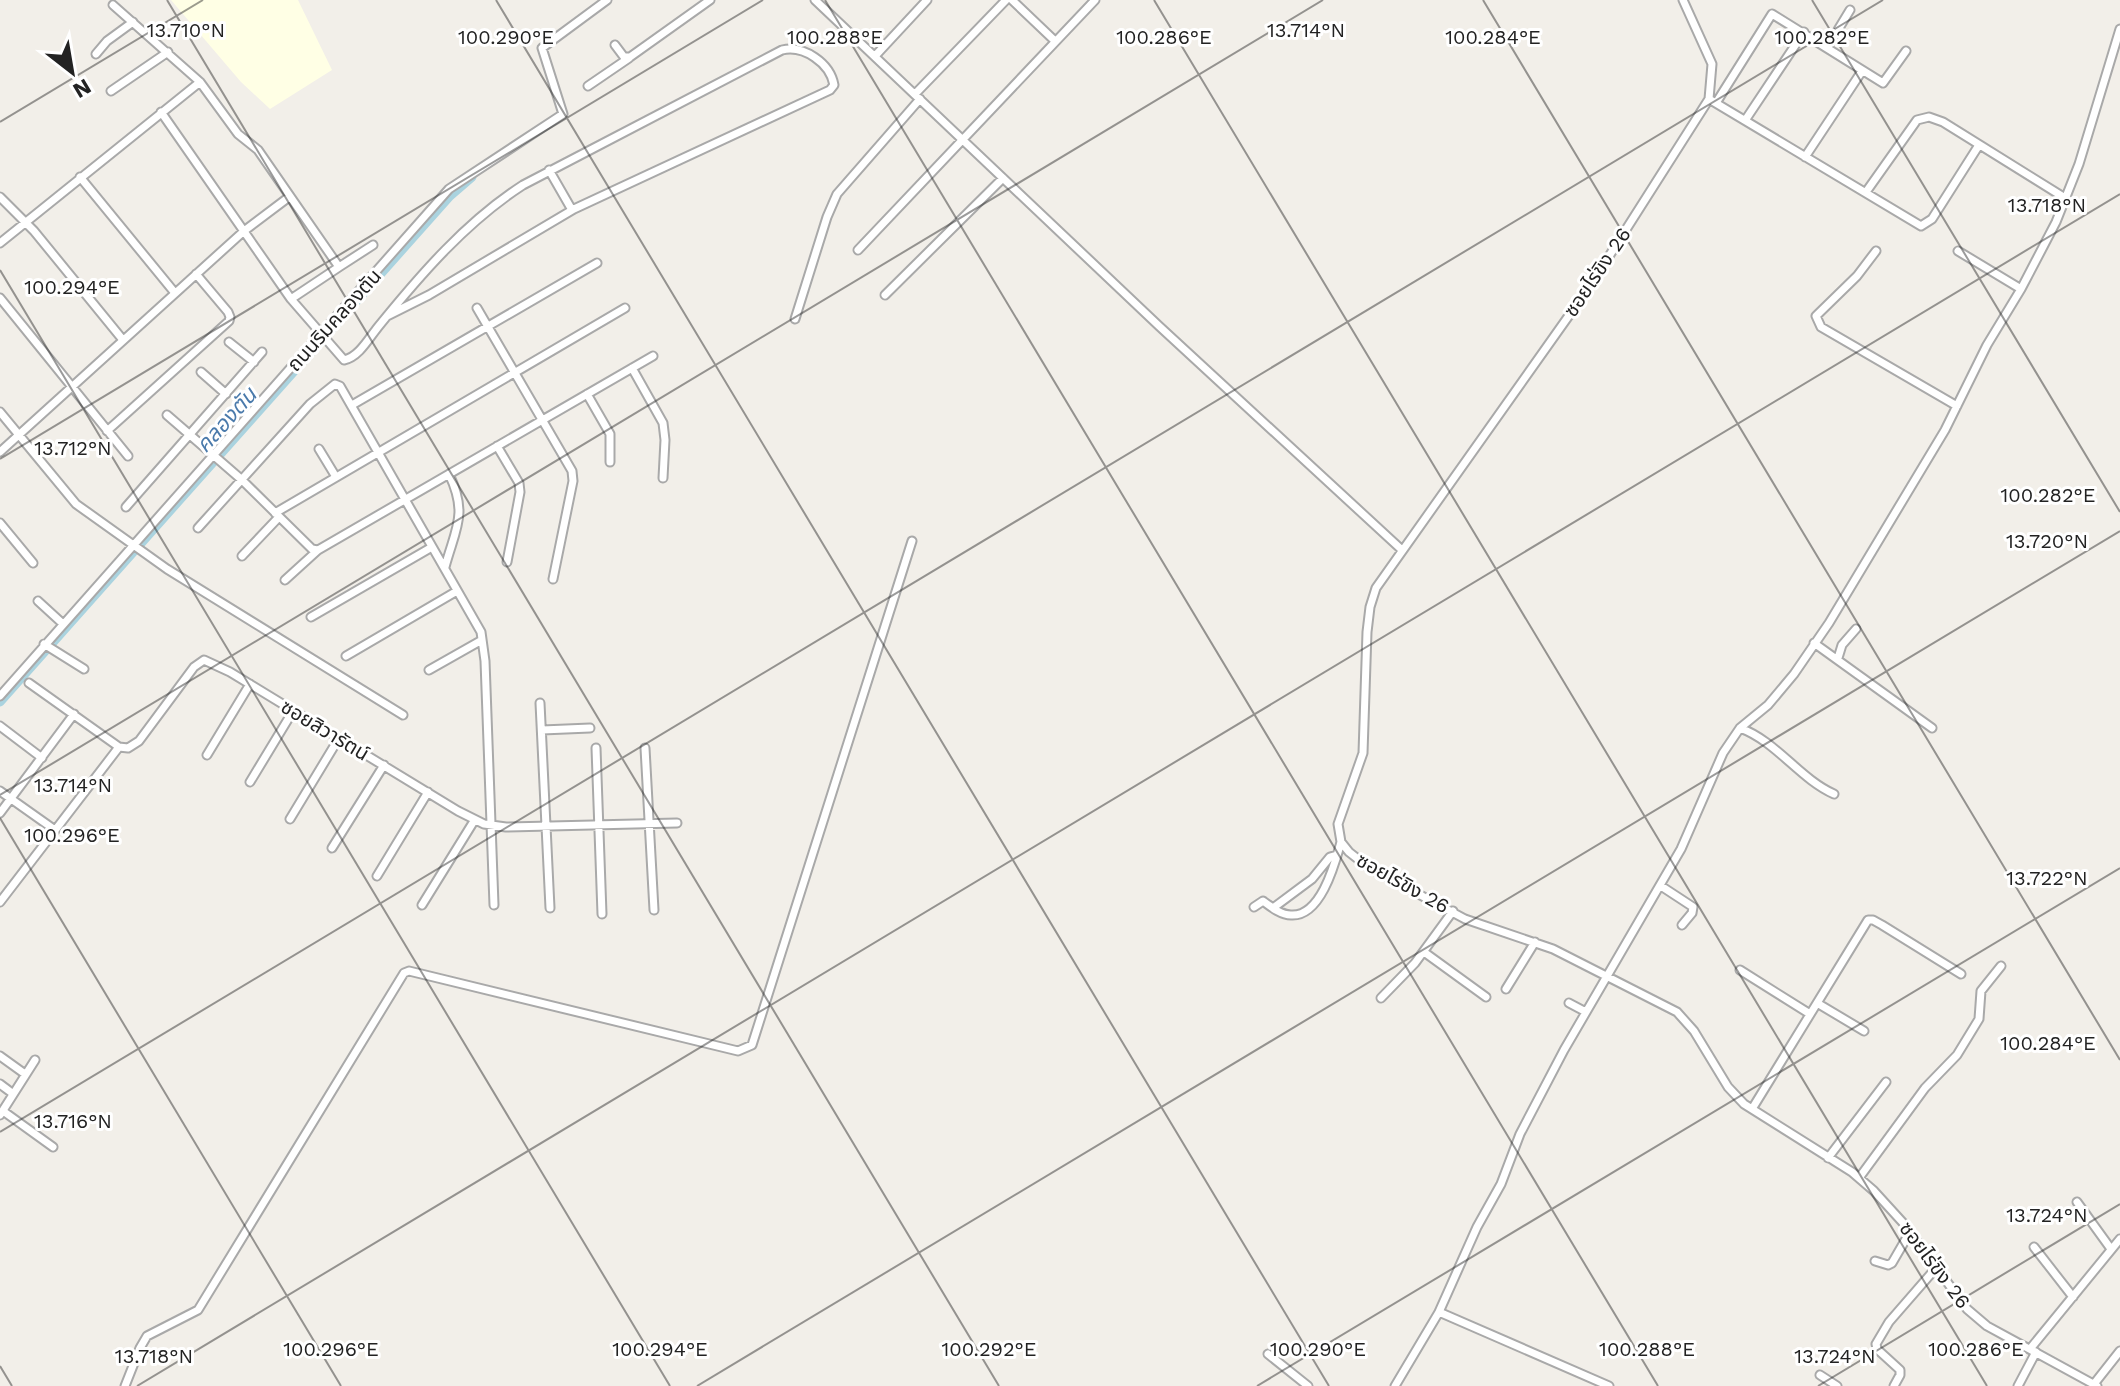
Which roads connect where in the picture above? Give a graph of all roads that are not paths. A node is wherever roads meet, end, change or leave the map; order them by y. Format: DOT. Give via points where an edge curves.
graph roads {
  1 [pos="607,0"];
  2 [pos="710,0"];
  3 [pos="927,0"];
  4 [pos="1009,0"];
  5 [pos="1095,0"];
  6 [pos="1683,0"];
  7 [pos="821,2"];
  8 [pos="113,5"];
  9 [pos="1850,10"];
  10 [pos="133,22"];
  11 [pos="1804,32"];
  12 [pos="2120,32"];
  13 [pos="1055,41"];
  14 [pos="615,45"];
  15 [pos="1827,48"];
  16 [pos="1906,51"];
  17 [pos="168,52"];
  18 [pos="96,54"];
  19 [pos="875,56"];
  20 [pos="630,57"];
  21 [pos="1862,71"];
  22 [pos="200,82"];
  23 [pos="588,86"];
  24 [pos="111,91"];
  25 [pos="918,96"];
  26 [pos="1712,99"];
  27 [pos="161,112"];
  28 [pos="1746,119"];
  29 [pos="961,138"];
  30 [pos="1979,145"];
  31 [pos="1805,157"];
  32 [pos="549,170"];
  33 [pos="80,177"];
  34 [pos="1003,178"];
  35 [pos="1866,192"];
  36 [pos="0,197"];
  37 [pos="289,197"];
  38 [pos="2065,198"];
  39 [pos="572,210"];
  40 [pos="25,223"];
  41 [pos="244,231"];
  42 [pos="0,243"];
  43 [pos="373,245"];
  44 [pos="858,250"];
  45 [pos="1876,251"];
  46 [pos="1958,251"];
  47 [pos="597,263"];
  48 [pos="339,267"];
  49 [pos="196,274"];
  50 [pos="2021,289"];
  51 [pos="175,293"];
  52 [pos="885,295"];
  53 [pos="0,298"];
  54 [pos="291,299"];
  55 [pos="477,308"];
  56 [pos="625,308"];
  57 [pos="387,316"];
  58 [pos="795,319"];
  59 [pos="489,327"];
  60 [pos="322,337"];
  61 [pos="123,340"];
  62 [pos="229,342"];
  63 [pos="262,352"];
  64 [pos="653,356"];
  65 [pos="254,362"];
  66 [pos="632,368"];
  67 [pos="515,371"];
  68 [pos="201,372"];
  69 [pos="72,387"];
  70 [pos="226,394"];
  71 [pos="587,394"];
  72 [pos="352,405"];
  73 [pos="1957,406"];
  74 [pos="0,412"];
  75 [pos="167,415"];
  76 [pos="542,420"];
  77 [pos="107,431"];
  78 [pos="18,435"];
  79 [pos="190,435"];
  80 [pos="497,446"];
  81 [pos="319,449"];
  82 [pos="379,451"];
  83 [pos="0,452"];
  84 [pos="128,456"];
  85 [pos="216,457"];
  86 [pos="610,462"];
  87 [pos="449,474"];
  88 [pos="336,477"];
  89 [pos="663,478"];
  90 [pos="242,480"];
  91 [pos="406,499"];
  92 [pos="126,507"];
  93 [pos="277,515"];
  94 [pos="0,523"];
  95 [pos="198,528"];
  96 [pos="912,541"];
  97 [pos="135,544"];
  98 [pos="432,547"];
  99 [pos="318,550"];
  100 [pos="1402,550"];
  101 [pos="242,556"];
  102 [pos="507,562"];
  103 [pos="33,563"];
  104 [pos="445,567"];
  105 [pos="553,579"];
  106 [pos="285,580"];
  107 [pos="457,591"];
  108 [pos="38,601"];
  109 [pos="311,617"];
  110 [pos="62,623"];
  111 [pos="1856,629"];
  112 [pos="482,640"];
  113 [pos="1817,645"];
  114 [pos="48,647"];
  115 [pos="346,656"];
  116 [pos="1836,656"];
  117 [pos="84,669"];
  118 [pos="429,670"];
  119 [pos="29,683"];
  120 [pos="250,684"];
  121 [pos="0,696"];
  122 [pos="540,703"];
  123 [pos="293,711"];
  124 [pos="74,714"];
  125 [pos="403,715"];
  126 [pos="0,726"];
  127 [pos="590,728"];
  128 [pos="1932,728"];
  129 [pos="542,730"];
  130 [pos="1744,730"];
  131 [pos="339,738"];
  132 [pos="119,747"];
  133 [pos="596,748"];
  134 [pos="645,748"];
  135 [pos="207,755"];
  136 [pos="42,758"];
  137 [pos="384,765"];
  138 [pos="250,782"];
  139 [pos="0,791"];
  140 [pos="428,792"];
  141 [pos="1834,794"];
  142 [pos="11,799"];
  143 [pos="0,813"];
  144 [pos="290,819"];
  145 [pos="474,821"];
  146 [pos="651,823"];
  147 [pos="677,823"];
  148 [pos="490,825"];
  149 [pos="598,825"];
  150 [pos="546,826"];
  151 [pos="55,830"];
  152 [pos="1341,842"];
  153 [pos="332,848"];
  154 [pos="1337,855"];
  155 [pos="377,876"];
  156 [pos="1663,887"];
  157 [pos="0,902"];
  158 [pos="422,905"];
  159 [pos="494,905"];
  160 [pos="1254,907"];
  161 [pos="550,908"];
  162 [pos="1273,908"];
  163 [pos="654,910"];
  164 [pos="1453,911"];
  165 [pos="602,914"];
  166 [pos="1682,925"];
  167 [pos="1535,942"];
  168 [pos="1424,952"];
  169 [pos="2001,966"];
  170 [pos="1740,970"];
  171 [pos="1961,974"];
  172 [pos="1608,978"];
  173 [pos="1506,989"];
  174 [pos="1486,997"];
  175 [pos="1381,998"];
  176 [pos="1569,1003"];
  177 [pos="1817,1003"];
  178 [pos="1586,1012"];
  179 [pos="1810,1014"];
  180 [pos="1864,1031"];
  181 [pos="0,1056"];
  182 [pos="35,1060"];
  183 [pos="25,1074"];
  184 [pos="1886,1082"];
  185 [pos="0,1084"];
  186 [pos="12,1093"];
  187 [pos="1752,1109"];
  188 [pos="2,1113"];
  189 [pos="53,1147"];
  190 [pos="1828,1158"];
  191 [pos="1859,1178"];
  192 [pos="2077,1202"];
  193 [pos="1910,1232"];
  194 [pos="2120,1239"];
  195 [pos="2034,1247"];
  196 [pos="2111,1249"];
  197 [pos="1875,1261"];
  198 [pos="1936,1268"];
  199 [pos="2073,1297"];
  200 [pos="1439,1312"];
  201 [pos="2033,1351"];
  202 [pos="2120,1351"];
  203 [pos="1268,1354"];
  204 [pos="1820,1375"];
  205 [pos="2096,1385"];
  206 [pos="125,1386"];
  207 [pos="1308,1386"];
  208 [pos="1398,1386"];
  209 [pos="1609,1386"];
  210 [pos="1837,1386"];
  211 [pos="1894,1386"];
  212 [pos="2018,1386"];
  1 -- 60 [label="street, ถนนริมคลองตัน" via="542,48 563,114 456,183"];
  2 -- 20 [label="street"];
  3 -- 19 [label="street"];
  4 -- 13 [label="street"];
  4 -- 25 [label="street"];
  5 -- 13 [label="street"];
  6 -- 26 [label="street" via="1712,64"];
  7 -- 19 [label="street"];
  8 -- 10 [label="street"];
  9 -- 15 [label="street"];
  10 -- 17 [label="street"];
  10 -- 18 [label="street"];
  11 -- 15 [label="street"];
  11 -- 26 [label="street, ซอยไร่ขิง 26" via="1770,16"];
  11 -- 28 [label="street"];
  12 -- 38 [label="street"];
  13 -- 29 [label="street"];
  14 -- 20 [label="street"];
  15 -- 21 [label="street"];
  16 -- 21 [label="street" via="1883,83"];
  17 -- 22 [label="street"];
  17 -- 24 [label="street"];
  19 -- 25 [label="street"];
  20 -- 23 [label="street"];
  21 -- 31 [label="street"];
  22 -- 27 [label="street"];
  22 -- 37 [label="street" via="238,134 258,150"];
  25 -- 29 [label="street"];
  25 -- 58 [label="street" via="837,194"];
  26 -- 28 [label="street"];
  26 -- 100 [label="street, ซอยไร่ขิง 26" via="1592,283"];
  27 -- 33 [label="street"];
  27 -- 41 [label="street"];
  28 -- 31 [label="street"];
  29 -- 34 [label="street"];
  29 -- 44 [label="street"];
  30 -- 35 [label="street" via="1943,122 1917,120"];
  30 -- 35 [label="street" via="1921,226"];
  30 -- 38 [label="street"];
  31 -- 35 [label="street"];
  32 -- 39 [label="street"];
  32 -- 39 [label="street" via="782,50 800,50 830,72 830,90"];
  32 -- 57 [label="street" via="482,215"];
  33 -- 40 [label="street"];
  33 -- 51 [label="street"];
  34 -- 52 [label="street"];
  34 -- 100 [label="street"];
  36 -- 40 [label="street"];
  37 -- 41 [label="street"];
  37 -- 48 [label="street"];
  38 -- 50 [label="street"];
  39 -- 57 [label="street"];
  40 -- 42 [label="street"];
  40 -- 61 [label="street"];
  41 -- 49 [label="street"];
  41 -- 54 [label="street"];
  43 -- 48 [label="street"];
  45 -- 73 [label="street" via="1816,316 1817,322"];
  46 -- 50 [label="street"];
  47 -- 59 [label="street"];
  48 -- 54 [label="street"];
  49 -- 51 [label="street"];
  49 -- 77 [label="street" via="228,312 229,321"];
  50 -- 73 [label="street"];
  51 -- 61 [label="street"];
  53 -- 69 [label="street"];
  54 -- 60 [label="street"];
  55 -- 59 [label="street"];
  56 -- 67 [label="street"];
  57 -- 60 [label="street" via="350,359 344,360"];
  59 -- 67 [label="street"];
  59 -- 72 [label="street"];
  60 -- 85 [label="street, ถนนริมคลองตัน"];
  61 -- 69 [label="street"];
  62 -- 65 [label="street"];
  63 -- 65 [label="street"];
  64 -- 66 [label="street"];
  65 -- 70 [label="street"];
  66 -- 71 [label="street"];
  66 -- 89 [label="street" via="663,423"];
  67 -- 76 [label="street"];
  67 -- 82 [label="street"];
  68 -- 70 [label="street"];
  69 -- 77 [label="street"];
  69 -- 78 [label="street"];
  70 -- 79 [label="street"];
  71 -- 76 [label="street"];
  71 -- 86 [label="street" via="610,434"];
  72 -- 82 [label="street"];
  72 -- 90 [label="street" via="340,386 327,388"];
  73 -- 113 [label="street"];
  74 -- 78 [label="street"];
  75 -- 79 [label="street"];
  76 -- 80 [label="street"];
  76 -- 105 [label="street" via="573,481"];
  77 -- 84 [label="street"];
  78 -- 83 [label="street"];
  78 -- 97 [label="street" via="76,504"];
  79 -- 85 [label="street"];
  79 -- 92 [label="street"];
  80 -- 87 [label="street"];
  80 -- 102 [label="street" via="520,492"];
  81 -- 88 [label="street"];
  82 -- 88 [label="street"];
  82 -- 91 [label="street"];
  85 -- 90 [label="street"];
  85 -- 97 [label="street, ถนนริมคลองตัน"];
  87 -- 91 [label="street"];
  87 -- 104 [label="street" via="461,509"];
  88 -- 93 [label="street"];
  90 -- 93 [label="street"];
  90 -- 95 [label="street"];
  91 -- 98 [label="street"];
  91 -- 99 [label="street"];
  93 -- 99 [label="street"];
  93 -- 101 [label="street"];
  94 -- 103 [label="street"];
  96 -- 206 [label="street" via="752,1045 738,1051 404,973 198,1310 147,1336"];
  97 -- 110 [label="street, ถนนริมคลองตัน"];
  97 -- 125 [label="street"];
  98 -- 104 [label="street"];
  98 -- 109 [label="street"];
  99 -- 106 [label="street"];
  100 -- 152 [label="street, ซอยไร่ขิง 26" via="1376,588 1370,607 1363,753 1338,824"];
  104 -- 107 [label="street"];
  107 -- 112 [label="street"];
  107 -- 115 [label="street"];
  108 -- 110 [label="street"];
  110 -- 114 [label="street, ถนนริมคลองตัน"];
  111 -- 116 [label="street"];
  112 -- 118 [label="street"];
  112 -- 148 [label="street"];
  113 -- 116 [label="street"];
  113 -- 130 [label="street"];
  114 -- 117 [label="street"];
  114 -- 121 [label="street, ถนนริมคลองตัน"];
  116 -- 128 [label="street"];
  119 -- 124 [label="street"];
  120 -- 123 [label="street, ซอยสิวารัตน์"];
  120 -- 132 [label="street, ซอยสิวารัตน์" via="211,662 199,661 139,741"];
  120 -- 135 [label="street"];
  122 -- 129 [label="street"];
  123 -- 131 [label="street, ซอยสิวารัตน์"];
  123 -- 138 [label="street"];
  124 -- 132 [label="street"];
  124 -- 136 [label="street"];
  126 -- 136 [label="street"];
  127 -- 129 [label="street"];
  129 -- 150 [label="street"];
  130 -- 141 [label="street"];
  130 -- 156 [label="street" via="1723,753"];
  131 -- 137 [label="street, ซอยสิวารัตน์"];
  131 -- 144 [label="street"];
  132 -- 151 [label="street"];
  133 -- 149 [label="street"];
  134 -- 146 [label="street"];
  136 -- 142 [label="street"];
  137 -- 140 [label="street, ซอยสิวารัตน์"];
  137 -- 153 [label="street"];
  139 -- 142 [label="street"];
  140 -- 145 [label="street, ซอยสิวารัตน์"];
  140 -- 155 [label="street"];
  142 -- 143 [label="street"];
  142 -- 151 [label="street"];
  145 -- 148 [label="street, ซอยสิวารัตน์"];
  145 -- 158 [label="street"];
  146 -- 147 [label="street, ซอยสิวารัตน์"];
  146 -- 149 [label="street, ซอยสิวารัตน์"];
  146 -- 163 [label="street"];
  148 -- 150 [label="street, ซอยสิวารัตน์"];
  148 -- 159 [label="street"];
  149 -- 150 [label="street, ซอยสิวารัตน์"];
  149 -- 165 [label="street"];
  150 -- 161 [label="street"];
  151 -- 157 [label="street"];
  152 -- 154 [label="street"];
  152 -- 164 [label="street, ซอยไร่ขิง 26" via="1368,867"];
  154 -- 162 [label="street"];
  154 -- 162 [label="street" via="1326,887 1304,912 1294,916"];
  156 -- 166 [label="street" via="1693,907"];
  156 -- 172 [label="street"];
  160 -- 162 [label="street" via="1263,901"];
  164 -- 167 [label="street, ซอยไร่ขิง 26"];
  164 -- 168 [label="street"];
  167 -- 172 [label="street, ซอยไร่ขิง 26"];
  167 -- 173 [label="street"];
  168 -- 174 [label="street"];
  168 -- 175 [label="street"];
  169 -- 191 [label="street" via="1981,991 1979,1019 1957,1055 1925,1088"];
  170 -- 179 [label="street"];
  171 -- 177 [label="street" via="1868,920"];
  172 -- 178 [label="street"];
  172 -- 187 [label="street, ซอยไร่ขิง 26" via="1677,1012 1728,1087"];
  176 -- 178 [label="street"];
  177 -- 179 [label="street"];
  177 -- 180 [label="street"];
  178 -- 200 [label="street" via="1520,1134"];
  179 -- 187 [label="street"];
  181 -- 183 [label="street"];
  182 -- 183 [label="street"];
  183 -- 186 [label="street"];
  184 -- 190 [label="street"];
  185 -- 186 [label="street"];
  186 -- 188 [label="street"];
  187 -- 190 [label="street, ซอยไร่ขิง 26"];
  188 -- 189 [label="street"];
  190 -- 191 [label="street, ซอยไร่ขิง 26"];
  191 -- 193 [label="street, ซอยไร่ขิง 26"];
  192 -- 196 [label="street"];
  193 -- 197 [label="street" via="1892,1263"];
  193 -- 198 [label="street, ซอยไร่ขิง 26"];
  194 -- 196 [label="street"];
  195 -- 199 [label="street"];
  196 -- 199 [label="street"];
  198 -- 201 [label="street, ซอยไร่ขิง 26" via="1974,1315"];
  198 -- 211 [label="street" via="1878,1338 1877,1349 1900,1370"];
  199 -- 201 [label="street"];
  200 -- 208 [label="street"];
  200 -- 209 [label="street"];
  201 -- 205 [label="street, ซอยไร่ขิง 26"];
  201 -- 212 [label="street"];
  202 -- 205 [label="street"];
  203 -- 207 [label="street"];
  204 -- 210 [label="street"];
}
